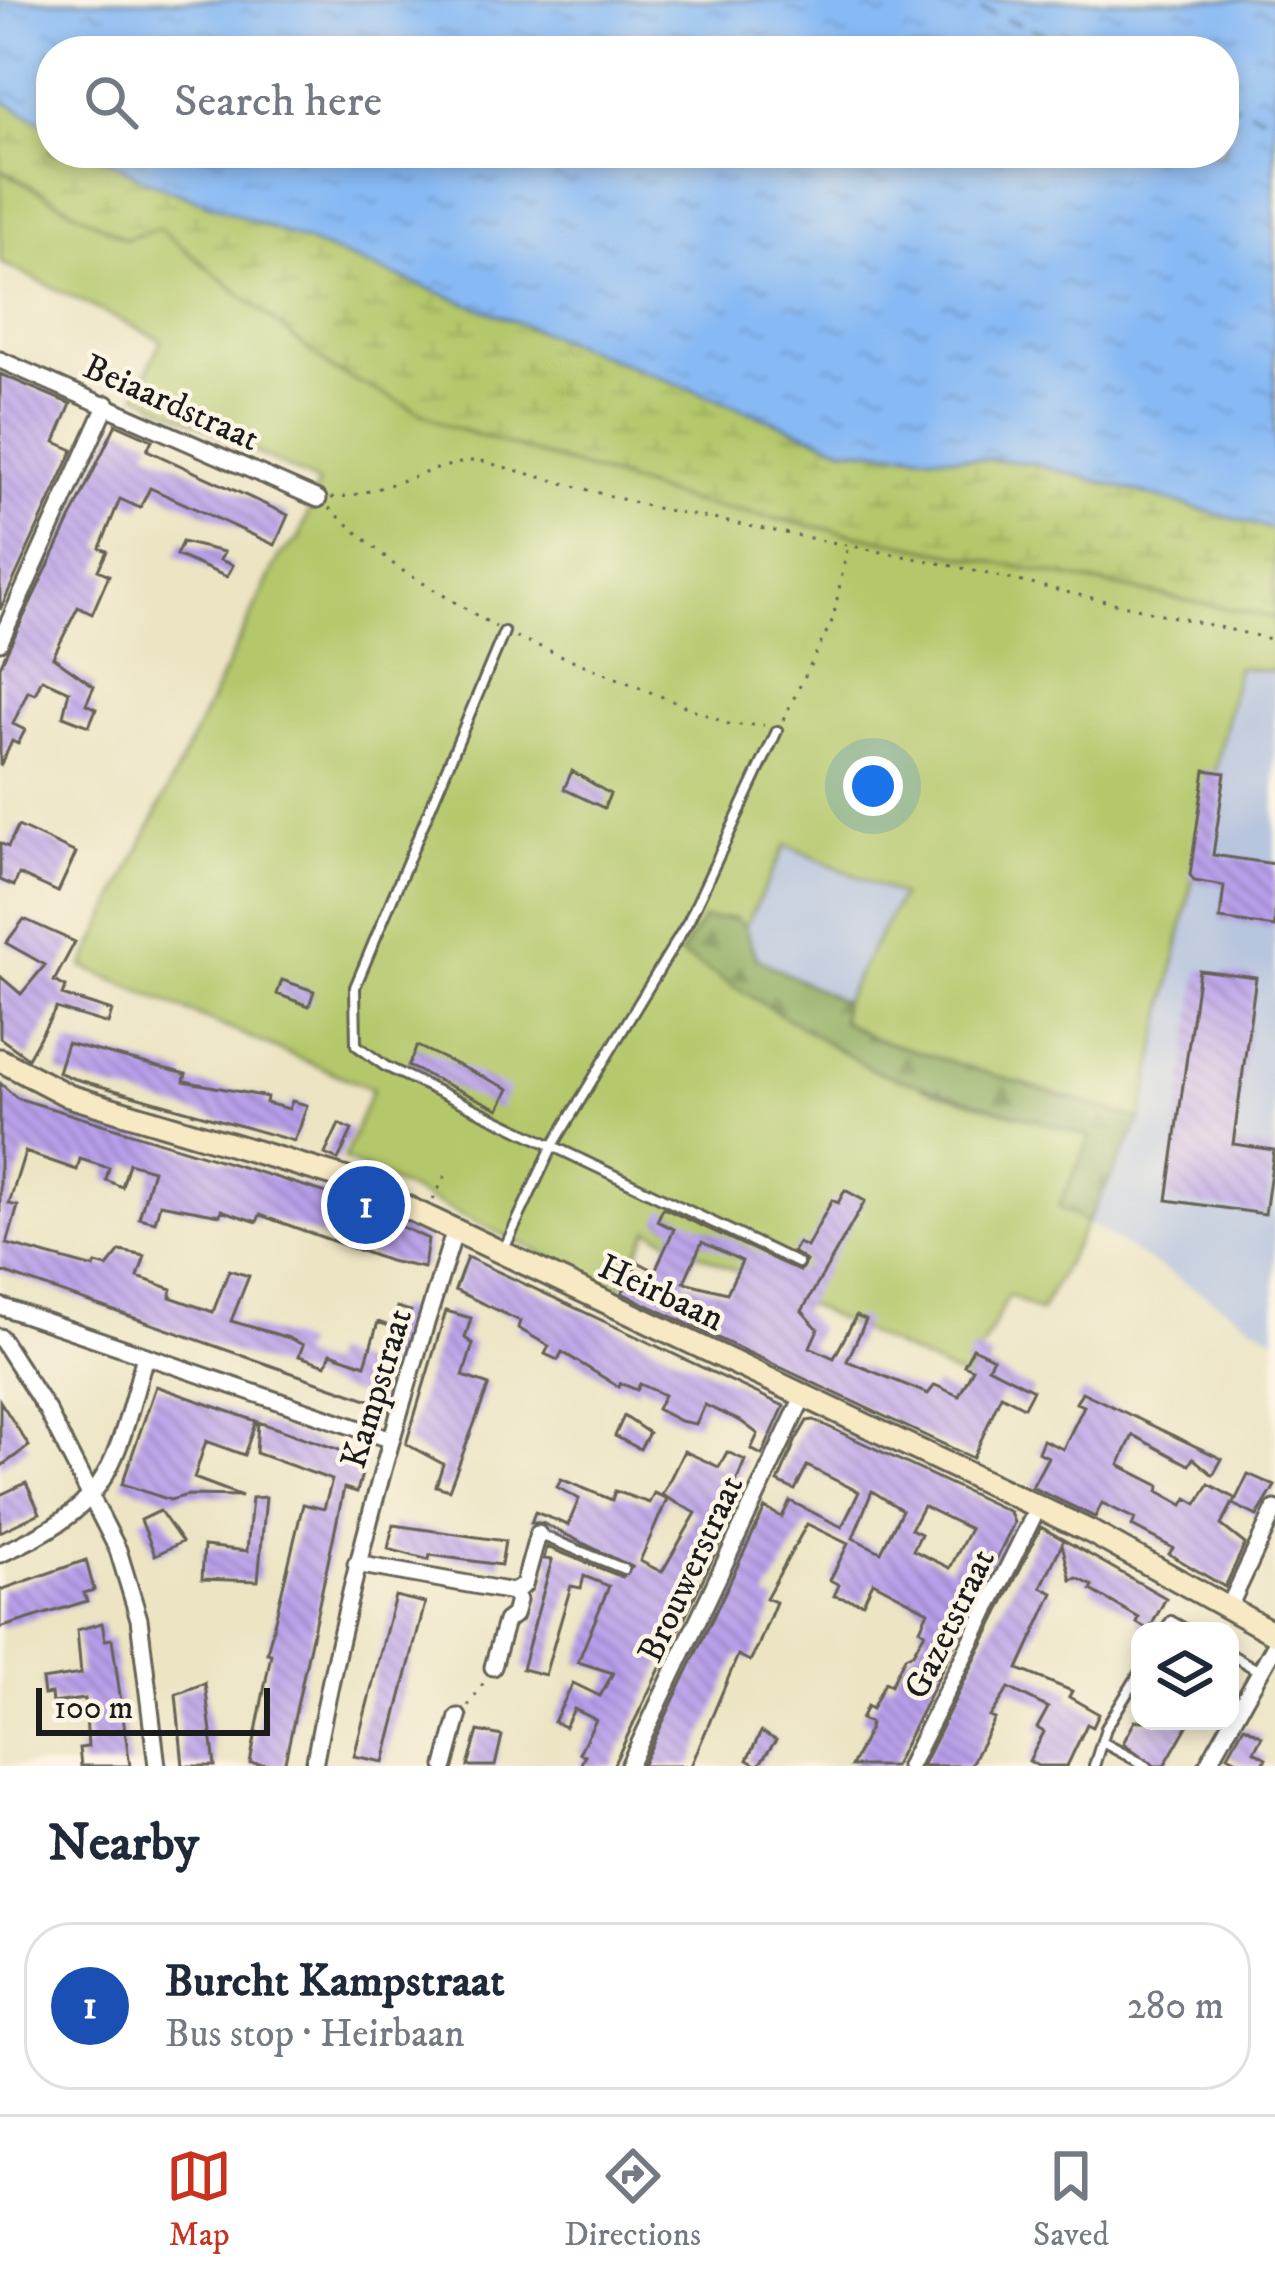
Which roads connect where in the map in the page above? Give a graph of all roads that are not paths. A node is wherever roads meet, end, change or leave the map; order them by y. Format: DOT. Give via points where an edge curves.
graph roads {
  1 [pos="0,360"];
  2 [pos="107,404"];
  3 [pos="318,499"];
  4 [pos="504,632"];
  5 [pos="0,642"];
  6 [pos="777,731"];
  7 [pos="0,1060"];
  8 [pos="553,1148"];
  9 [pos="455,1230"];
  10 [pos="502,1252"];
  11 [pos="798,1263"];
  12 [pos="0,1306"];
  13 [pos="0,1337"];
  14 [pos="145,1356"];
  15 [pos="804,1395"];
  16 [pos="388,1439"];
  17 [pos="93,1496"];
  18 [pos="1038,1507"];
  19 [pos="1275,1509"];
  20 [pos="538,1534"];
  21 [pos="0,1554"];
  22 [pos="356,1564"];
  23 [pos="624,1569"];
  24 [pos="513,1592"];
  25 [pos="1228,1609"];
  26 [pos="1275,1634"];
  27 [pos="1275,1646"];
  28 [pos="1239,1659"];
  29 [pos="493,1667"];
  30 [pos="1261,1671"];
  31 [pos="1131,1689"];
  32 [pos="458,1717"];
  33 [pos="1102,1742"];
  34 [pos="157,1766"];
  35 [pos="314,1766"];
  36 [pos="445,1766"];
  37 [pos="628,1766"];
  38 [pos="909,1766"];
  39 [pos="1094,1766"];
  40 [pos="1148,1766"];
  41 [pos="1207,1766"];
  1 -- 2 [label="street, Beiaardstraat"];
  2 -- 3 [label="street, Beiaardstraat"];
  2 -- 5 [label="street"];
  4 -- 8 [label="lane" via="355,987 356,1046"];
  6 -- 8 [label="lane" via="689,920"];
  7 -- 9 [label="street, Heirbaan" via="69,1096 332,1173"];
  8 -- 10 [label="lane"];
  8 -- 11 [label="lane"];
  9 -- 10 [label="street, Heirbaan"];
  9 -- 16 [label="street, Kampstraat"];
  10 -- 15 [label="street, Heirbaan"];
  12 -- 14 [label="street"];
  13 -- 17 [label="street"];
  14 -- 16 [label="street"];
  14 -- 17 [label="street" via="114,1466"];
  15 -- 18 [label="street, Heirbaan"];
  15 -- 37 [label="street, Brouwerstraat"];
  16 -- 22 [label="street, Kampstraat"];
  17 -- 21 [label="street" via="61,1526"];
  17 -- 34 [label="street" via="140,1619"];
  18 -- 25 [label="street, Heirbaan"];
  18 -- 38 [label="street, Gazetstraat"];
  19 -- 25 [label="street"];
  20 -- 23 [label="lane"];
  20 -- 24 [label="street" via="524,1585"];
  22 -- 24 [label="street"];
  22 -- 35 [label="street, Kampstraat"];
  24 -- 29 [label="street" via="518,1600"];
  25 -- 26 [label="street, Heirbaan"];
  27 -- 30 [label="street"];
  28 -- 30 [label="lane"];
  30 -- 41 [label="street"];
  31 -- 33 [label="lane"];
  32 -- 36 [label="street"];
  33 -- 39 [label="lane"];
  33 -- 40 [label="lane"];
}
